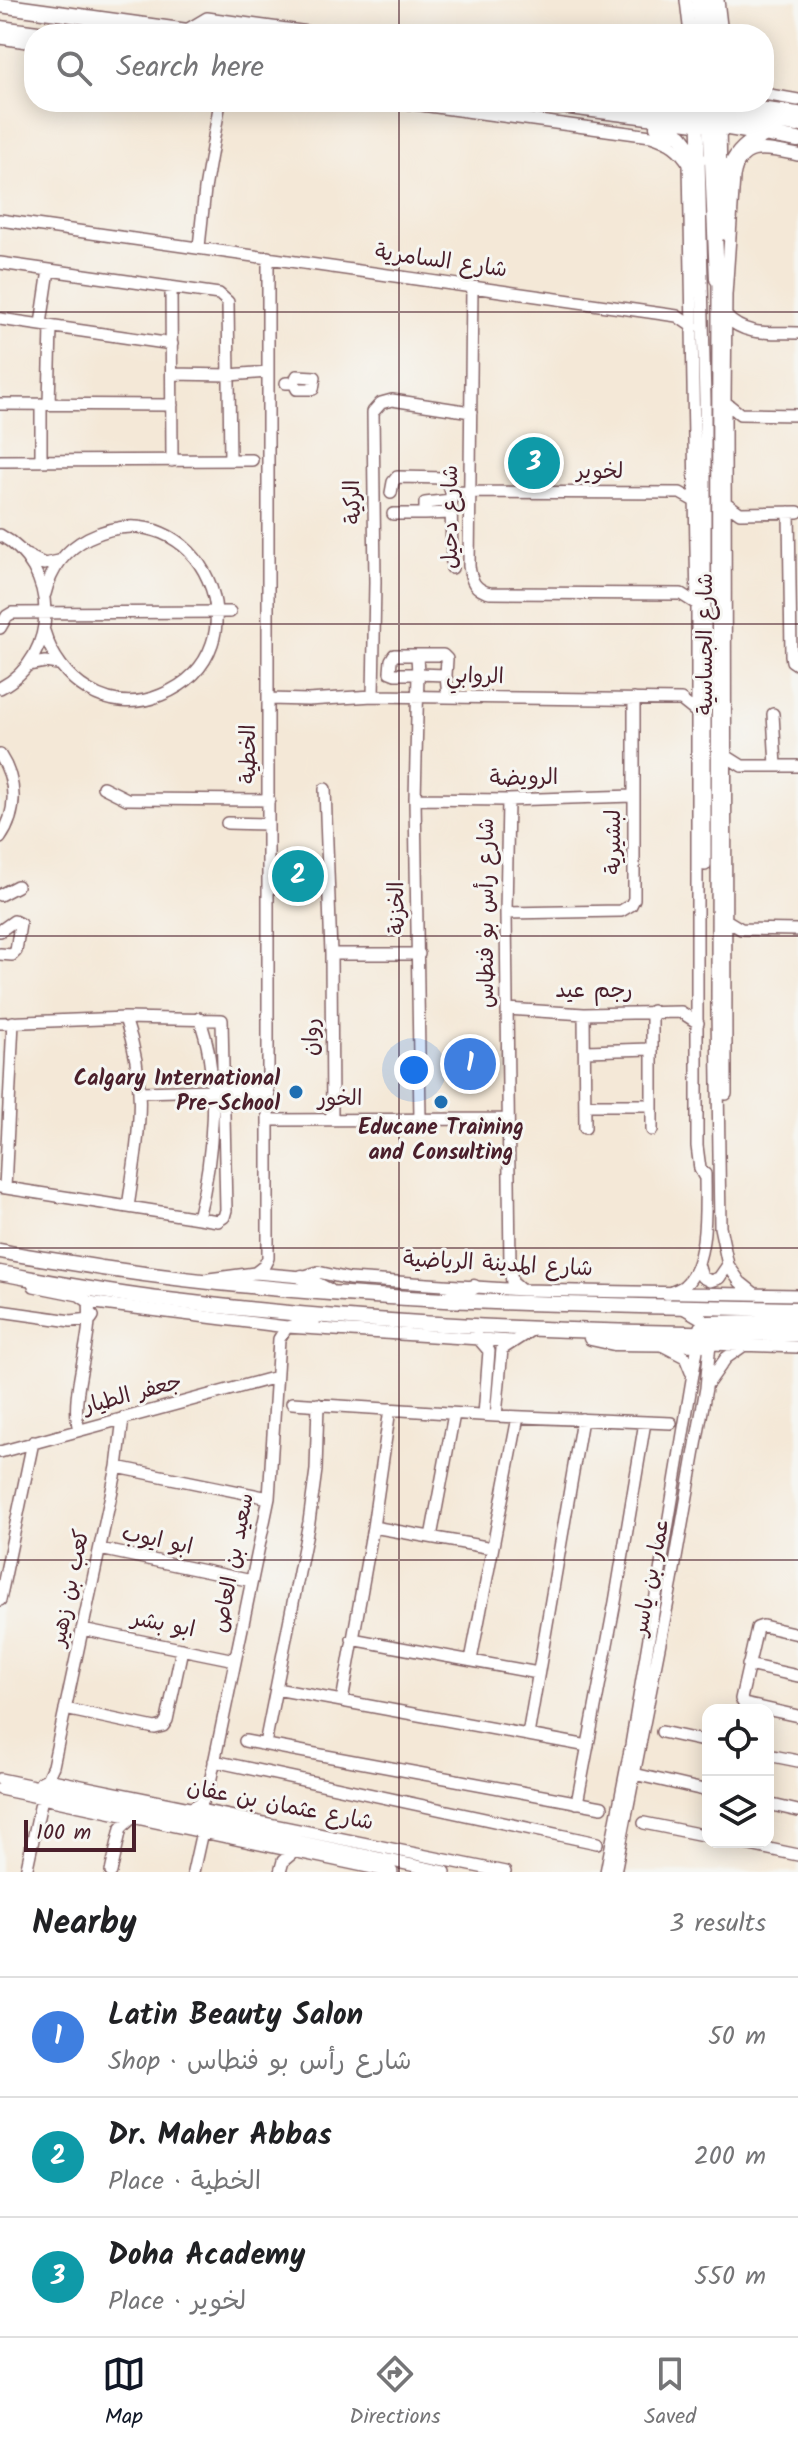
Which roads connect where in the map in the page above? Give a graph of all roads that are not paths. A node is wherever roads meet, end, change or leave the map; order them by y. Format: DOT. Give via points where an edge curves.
graph roads {
  1 [pos="686,0"];
  2 [pos="698,0"];
  3 [pos="708,0"];
  4 [pos="718,0"];
  5 [pos="0,5"];
  6 [pos="710,15"];
  7 [pos="135,24"];
  8 [pos="197,24"];
  9 [pos="250,24"];
  10 [pos="689,24"];
  11 [pos="701,24"];
  12 [pos="711,24"];
  13 [pos="721,24"];
  14 [pos="0,28"];
  15 [pos="24,31"];
  16 [pos="0,38"];
  17 [pos="24,42"];
  18 [pos="774,96"];
  19 [pos="798,100"];
  20 [pos="774,109"];
  21 [pos="218,112"];
  22 [pos="477,112"];
  23 [pos="573,112"];
  24 [pos="709,112"];
  25 [pos="709,112"];
  26 [pos="709,112"];
  27 [pos="711,112"];
  28 [pos="715,112"];
  29 [pos="774,112"];
  30 [pos="782,112"];
  31 [pos="798,114"];
  32 [pos="798,125"];
  33 [pos="764,135"];
  34 [pos="798,140"];
  35 [pos="798,155"];
  36 [pos="699,159"];
  37 [pos="0,220"];
  38 [pos="721,233"];
  39 [pos="199,247"];
  40 [pos="268,257"];
  41 [pos="0,263"];
  42 [pos="49,270"];
  43 [pos="701,270"];
  44 [pos="692,283"];
  45 [pos="720,286"];
  46 [pos="171,287"];
  47 [pos="472,287"];
  48 [pos="692,306"];
  49 [pos="677,316"];
  50 [pos="726,316"];
  51 [pos="0,319"];
  52 [pos="46,326"];
  53 [pos="693,327"];
  54 [pos="798,333"];
  55 [pos="172,344"];
  56 [pos="172,374"];
  57 [pos="229,375"];
  58 [pos="279,381"];
  59 [pos="725,402"];
  60 [pos="0,404"];
  61 [pos="45,404"];
  62 [pos="172,405"];
  63 [pos="471,412"];
  64 [pos="740,414"];
  65 [pos="798,415"];
  66 [pos="725,426"];
  67 [pos="41,460"];
  68 [pos="230,460"];
  69 [pos="252,460"];
  70 [pos="0,461"];
  71 [pos="172,461"];
  72 [pos="721,478"];
  73 [pos="695,480"];
  74 [pos="471,491"];
  75 [pos="391,493"];
  76 [pos="680,493"];
  77 [pos="451,502"];
  78 [pos="696,502"];
  79 [pos="726,503"];
  80 [pos="794,512"];
  81 [pos="740,513"];
  82 [pos="393,514"];
  83 [pos="726,525"];
  84 [pos="696,527"];
  85 [pos="0,535"];
  86 [pos="705,541"];
  87 [pos="721,546"];
  88 [pos="25,555"];
  89 [pos="59,561"];
  90 [pos="452,568"];
  91 [pos="697,582"];
  92 [pos="45,594"];
  93 [pos="681,594"];
  94 [pos="697,604"];
  95 [pos="46,611"];
  96 [pos="230,612"];
  97 [pos="216,613"];
  98 [pos="0,628"];
  99 [pos="44,631"];
  100 [pos="417,655"];
  101 [pos="705,662"];
  102 [pos="58,664"];
  103 [pos="28,665"];
  104 [pos="798,665"];
  105 [pos="418,674"];
  106 [pos="446,675"];
  107 [pos="697,681"];
  108 [pos="0,688"];
  109 [pos="373,696"];
  110 [pos="416,697"];
  111 [pos="448,697"];
  112 [pos="269,699"];
  113 [pos="634,699"];
  114 [pos="681,700"];
  115 [pos="696,712"];
  116 [pos="773,714"];
  117 [pos="697,725"];
  118 [pos="722,732"];
  119 [pos="705,736"];
  120 [pos="726,756"];
  121 [pos="1,760"];
  122 [pos="742,766"];
  123 [pos="776,766"];
  124 [pos="798,766"];
  125 [pos="726,777"];
  126 [pos="103,787"];
  127 [pos="325,789"];
  128 [pos="633,796"];
  129 [pos="415,799"];
  130 [pos="269,800"];
  131 [pos="508,800"];
  132 [pos="227,823"];
  133 [pos="268,824"];
  134 [pos="1,833"];
  135 [pos="17,886"];
  136 [pos="722,892"];
  137 [pos="0,895"];
  138 [pos="506,913"];
  139 [pos="726,920"];
  140 [pos="741,929"];
  141 [pos="798,930"];
  142 [pos="0,931"];
  143 [pos="726,940"];
  144 [pos="0,954"];
  145 [pos="331,954"];
  146 [pos="419,954"];
  147 [pos="716,966"];
  148 [pos="698,985"];
  149 [pos="698,999"];
  150 [pos="507,1009"];
  151 [pos="652,1011"];
  152 [pos="681,1012"];
  153 [pos="588,1014"];
  154 [pos="125,1018"];
  155 [pos="199,1018"];
  156 [pos="6,1022"];
  157 [pos="698,1023"];
  158 [pos="586,1047"];
  159 [pos="651,1049"];
  160 [pos="269,1089"];
  161 [pos="219,1090"];
  162 [pos="141,1092"];
  163 [pos="585,1105"];
  164 [pos="652,1105"];
  165 [pos="332,1119"];
  166 [pos="420,1119"];
  167 [pos="508,1119"];
  168 [pos="269,1120"];
  169 [pos="585,1128"];
  170 [pos="652,1130"];
  171 [pos="209,1157"];
  172 [pos="226,1160"];
  173 [pos="705,1178"];
  174 [pos="3,1188"];
  175 [pos="128,1207"];
  176 [pos="198,1218"];
  177 [pos="268,1251"];
  178 [pos="3,1253"];
  179 [pos="698,1264"];
  180 [pos="728,1265"];
  181 [pos="510,1267"];
  182 [pos="0,1273"];
  183 [pos="255,1273"];
  184 [pos="286,1276"];
  185 [pos="302,1277"];
  186 [pos="0,1280"];
  187 [pos="198,1282"];
  188 [pos="474,1287"];
  189 [pos="495,1289"];
  190 [pos="522,1290"];
  191 [pos="755,1294"];
  192 [pos="337,1295"];
  193 [pos="798,1295"];
  194 [pos="440,1301"];
  195 [pos="89,1302"];
  196 [pos="668,1302"];
  197 [pos="111,1305"];
  198 [pos="798,1309"];
  199 [pos="0,1311"];
  200 [pos="323,1317"];
  201 [pos="91,1319"];
  202 [pos="71,1321"];
  203 [pos="798,1321"];
  204 [pos="261,1323"];
  205 [pos="287,1327"];
  206 [pos="533,1329"];
  207 [pos="550,1330"];
  208 [pos="568,1330"];
  209 [pos="705,1336"];
  210 [pos="798,1336"];
  211 [pos="88,1337"];
  212 [pos="477,1337"];
  213 [pos="279,1339"];
  214 [pos="512,1341"];
  215 [pos="657,1343"];
  216 [pos="747,1345"];
  217 [pos="798,1347"];
  218 [pos="276,1377"];
  219 [pos="693,1380"];
  220 [pos="706,1388"];
  221 [pos="292,1403"];
  222 [pos="318,1404"];
  223 [pos="390,1409"];
  224 [pos="454,1414"];
  225 [pos="490,1416"];
  226 [pos="518,1417"];
  227 [pos="123,1418"];
  228 [pos="582,1419"];
  229 [pos="645,1422"];
  230 [pos="671,1423"];
  231 [pos="79,1430"];
  232 [pos="33,1442"];
  233 [pos="0,1452"];
  234 [pos="117,1467"];
  235 [pos="269,1498"];
  236 [pos="373,1527"];
  237 [pos="431,1537"];
  238 [pos="492,1548"];
  239 [pos="100,1549"];
  240 [pos="252,1581"];
  241 [pos="0,1600"];
  242 [pos="82,1629"];
  243 [pos="798,1634"];
  244 [pos="352,1639"];
  245 [pos="182,1649"];
  246 [pos="235,1660"];
  247 [pos="471,1660"];
  248 [pos="748,1665"];
  249 [pos="538,1673"];
  250 [pos="798,1676"];
  251 [pos="276,1689"];
  252 [pos="342,1701"];
  253 [pos="65,1709"];
  254 [pos="798,1716"];
  255 [pos="662,1732"];
  256 [pos="528,1735"];
  257 [pos="245,1741"];
  258 [pos="702,1741"];
  259 [pos="265,1744"];
  260 [pos="631,1745"];
  261 [pos="588,1746"];
  262 [pos="774,1756"];
  263 [pos="214,1761"];
  264 [pos="798,1761"];
  265 [pos="634,1774"];
  266 [pos="0,1779"];
  267 [pos="53,1780"];
  268 [pos="31,1785"];
  269 [pos="0,1789"];
  270 [pos="702,1790"];
  271 [pos="208,1792"];
  272 [pos="42,1798"];
  273 [pos="577,1803"];
  274 [pos="774,1805"];
  275 [pos="602,1807"];
  276 [pos="190,1809"];
  277 [pos="798,1811"];
  278 [pos="111,1812"];
  279 [pos="218,1812"];
  280 [pos="133,1817"];
  281 [pos="163,1823"];
  282 [pos="644,1823"];
  283 [pos="121,1828"];
  284 [pos="247,1830"];
  285 [pos="702,1835"];
  286 [pos="201,1836"];
  287 [pos="597,1843"];
  288 [pos="261,1844"];
  289 [pos="274,1847"];
  290 [pos="766,1848"];
  291 [pos="295,1851"];
  292 [pos="798,1855"];
  293 [pos="282,1866"];
  294 [pos="358,1868"];
  295 [pos="387,1871"];
  296 [pos="26,1872"];
  297 [pos="111,1872"];
  298 [pos="193,1872"];
  299 [pos="445,1872"];
  300 [pos="505,1872"];
  301 [pos="599,1872"];
  302 [pos="606,1872"];
  303 [pos="615,1872"];
  1 -- 10 [label="street"];
  2 -- 11 [label="main road"];
  3 -- 6 [label="street"];
  4 -- 6 [label="street"];
  4 -- 13 [label="street"];
  5 -- 7 [label="main road"];
  6 -- 12 [label="street"];
  8 -- 9 [label="street" via="207,18"];
  14 -- 15 [label="main road"];
  16 -- 17 [label="street"];
  18 -- 19 [label="street"];
  20 -- 30 [label="main road"];
  21 -- 39 [label="street"];
  22 -- 44 [label="street, شارع الجساسية" via="626,131 679,148 689,164"];
  23 -- 36 [label="main road" via="673,130"];
  24 -- 36 [label="street, شارع الجساسية"];
  25 -- 38 [label="street, شارع الجساسية"];
  26 -- 45 [label="main road"];
  27 -- 33 [label="main road"];
  28 -- 32 [label="main road"];
  29 -- 30 [label="main road"];
  30 -- 31 [label="main road"];
  33 -- 34 [label="main road"];
  33 -- 38 [label="main road" via="733,157"];
  35 -- 45 [label="street, شارع الجساسية" via="757,150 736,165"];
  36 -- 43 [label="street, شارع الجساسية"];
  37 -- 39 [label="street, شارع السامرية"];
  38 -- 45 [label="street, شارع الجساسية"];
  39 -- 40 [label="street, شارع السامرية"];
  40 -- 47 [label="street, شارع السامرية"];
  40 -- 58 [label="street, الخطية"];
  41 -- 42 [label="street"];
  42 -- 46 [label="street"];
  42 -- 52 [label="street"];
  43 -- 44 [label="street"];
  43 -- 86 [label="street, شارع الجساسية"];
  44 -- 48 [label="street, شارع الجساسية"];
  45 -- 50 [label="street, شارع الجساسية"];
  45 -- 72 [label="street, شارع الجساسية"];
  46 -- 55 [label="street"];
  46 -- 57 [label="street" via="225,297"];
  47 -- 49 [label="street, شارع السامرية"];
  47 -- 63 [label="street, شارع دحيل"];
  48 -- 49 [label="street"];
  48 -- 53 [label="street, شارع الجساسية"];
  49 -- 53 [label="street, شارع السامرية"];
  50 -- 54 [label="street" via="750,331"];
  50 -- 59 [label="street, شارع الجساسية"];
  51 -- 52 [label="street"];
  52 -- 55 [label="street"];
  52 -- 61 [label="street"];
  53 -- 73 [label="street, شارع الجساسية"];
  55 -- 56 [label="street"];
  56 -- 57 [label="street"];
  56 -- 62 [label="street"];
  57 -- 58 [label="street"];
  57 -- 68 [label="street"];
  58 -- 112 [label="street, الخطية"];
  59 -- 64 [label="street"];
  59 -- 66 [label="street, شارع الجساسية"];
  60 -- 61 [label="street"];
  61 -- 62 [label="street"];
  61 -- 67 [label="street"];
  62 -- 71 [label="street"];
  63 -- 74 [label="street, شارع دحيل"];
  63 -- 109 [label="street, الركية" via="392,400 373,412"];
  64 -- 65 [label="street"];
  64 -- 66 [label="street"];
  66 -- 72 [label="street, شارع الجساسية"];
  67 -- 70 [label="street"];
  67 -- 71 [label="street"];
  68 -- 69 [label="street"];
  68 -- 71 [label="street"];
  72 -- 79 [label="street, شارع الجساسية"];
  72 -- 87 [label="street, شارع الجساسية"];
  73 -- 76 [label="street"];
  73 -- 78 [label="street, شارع الجساسية"];
  74 -- 76 [label="street, لخوير"];
  74 -- 77 [label="street, لخوير"];
  74 -- 93 [label="street, شارع دحيل" via="469,566 482,591"];
  75 -- 77 [label="street" via="397,477 446,478"];
  76 -- 78 [label="street, لخوير"];
  77 -- 82 [label="street, لخوير" via="425,514"];
  77 -- 90 [label="street"];
  78 -- 84 [label="street, شارع الجساسية"];
  79 -- 81 [label="street"];
  79 -- 83 [label="street, شارع الجساسية"];
  80 -- 81 [label="street"];
  80 -- 104 [label="street" via="791,655"];
  81 -- 83 [label="street"];
  83 -- 87 [label="street, شارع الجساسية"];
  84 -- 86 [label="street"];
  84 -- 91 [label="street, شارع الجساسية"];
  85 -- 88 [label="street"];
  86 -- 101 [label="street, شارع الجساسية"];
  87 -- 118 [label="street, شارع الجساسية"];
  88 -- 89 [label="street" via="44,564"];
  88 -- 92 [label="street"];
  89 -- 92 [label="street"];
  89 -- 97 [label="street" via="104,530 132,526 160,532 190,550 207,572"];
  91 -- 93 [label="street"];
  91 -- 94 [label="street, شارع الجساسية"];
  92 -- 95 [label="street"];
  93 -- 94 [label="street"];
  94 -- 107 [label="street, شارع الجساسية"];
  95 -- 97 [label="street"];
  95 -- 98 [label="street" via="12,613"];
  95 -- 99 [label="street"];
  96 -- 97 [label="street"];
  97 -- 102 [label="street" via="209,651 194,672 157,697 102,697"];
  99 -- 102 [label="street"];
  99 -- 103 [label="street"];
  100 -- 105 [label="street, الخزنة"];
  100 -- 105 [label="street" via="394,655 390,672"];
  100 -- 106 [label="street" via="443,655"];
  101 -- 107 [label="street"];
  101 -- 119 [label="street, شارع الجساسية"];
  102 -- 103 [label="street"];
  103 -- 108 [label="street"];
  105 -- 106 [label="street"];
  105 -- 110 [label="street, الخزنة"];
  106 -- 111 [label="street"];
  107 -- 114 [label="street"];
  107 -- 115 [label="street, شارع الجساسية"];
  109 -- 110 [label="street, الروابي"];
  109 -- 112 [label="street, الروابي"];
  110 -- 111 [label="street, الروابي"];
  110 -- 129 [label="street, الخزنة"];
  111 -- 113 [label="street, الروابي"];
  112 -- 130 [label="street, الخطية"];
  113 -- 114 [label="street, الروابي"];
  113 -- 128 [label="street, لبشيرية"];
  114 -- 115 [label="street"];
  115 -- 117 [label="street, شارع الجساسية"];
  116 -- 123 [label="street"];
  117 -- 119 [label="street"];
  117 -- 148 [label="street, شارع الجساسية"];
  118 -- 120 [label="street, شارع الجساسية"];
  118 -- 136 [label="street, شارع الجساسية"];
  119 -- 147 [label="street, شارع الجساسية"];
  120 -- 122 [label="street"];
  120 -- 125 [label="street, شارع الجساسية"];
  121 -- 134 [label="street" via="11,775 14,797 10,820"];
  122 -- 123 [label="street"];
  122 -- 125 [label="street"];
  123 -- 124 [label="street"];
  125 -- 136 [label="street, شارع الجساسية"];
  126 -- 130 [label="street" via="127,799"];
  127 -- 145 [label="street, روان"];
  128 -- 131 [label="street, الرويضة"];
  128 -- 138 [label="street, لبشيرية" via="631,905 621,911"];
  129 -- 131 [label="street, الرويضة"];
  129 -- 146 [label="street, الخزنة"];
  130 -- 133 [label="street, الخطية"];
  131 -- 138 [label="street, شارع رأس بو فنطاس"];
  132 -- 133 [label="street"];
  133 -- 160 [label="street, الخطية"];
  135 -- 137 [label="street"];
  136 -- 139 [label="street, شارع الجساسية"];
  136 -- 147 [label="street, شارع الجساسية"];
  138 -- 150 [label="street, شارع رأس بو فنطاس"];
  139 -- 140 [label="street"];
  139 -- 143 [label="street, شارع الجساسية"];
  140 -- 141 [label="street"];
  140 -- 143 [label="street"];
  142 -- 144 [label="street" via="14,921 20,924 16,951"];
  143 -- 147 [label="street, شارع الجساسية"];
  145 -- 146 [label="street"];
  145 -- 165 [label="street, روان"];
  146 -- 166 [label="street, الخزنة"];
  147 -- 148 [label="street"];
  147 -- 173 [label="street, شارع الجساسية"];
  147 -- 180 [label="street, شارع الجساسية" via="720,1227"];
  148 -- 149 [label="street, شارع الجساسية"];
  149 -- 152 [label="street"];
  149 -- 157 [label="street, شارع الجساسية"];
  150 -- 153 [label="street, رجم عيد"];
  150 -- 167 [label="street, شارع رأس بو فنطاس"];
  151 -- 152 [label="street, رجم عيد"];
  151 -- 153 [label="street, رجم عيد"];
  151 -- 159 [label="street"];
  152 -- 157 [label="street"];
  153 -- 158 [label="street"];
  154 -- 155 [label="street"];
  154 -- 156 [label="street"];
  154 -- 162 [label="street" via="136,1049"];
  155 -- 161 [label="street"];
  155 -- 161 [label="street" via="223,1022"];
  156 -- 174 [label="street"];
  157 -- 173 [label="street, شارع الجساسية" via="698,1159"];
  158 -- 159 [label="street"];
  158 -- 163 [label="street"];
  159 -- 164 [label="street"];
  160 -- 161 [label="street"];
  160 -- 168 [label="street, الخطية"];
  161 -- 162 [label="street"];
  161 -- 171 [label="street"];
  161 -- 172 [label="street"];
  162 -- 175 [label="street"];
  163 -- 164 [label="street"];
  163 -- 169 [label="street"];
  164 -- 170 [label="street"];
  165 -- 166 [label="street, الخور"];
  165 -- 168 [label="street, الخور"];
  166 -- 167 [label="street, الخور"];
  167 -- 181 [label="street, شارع رأس بو فنطاس"];
  168 -- 177 [label="street, الخطية"];
  171 -- 172 [label="street"];
  171 -- 176 [label="street"];
  172 -- 176 [label="street" via="224,1217"];
  173 -- 179 [label="street, شارع الجساسية"];
  174 -- 175 [label="street"];
  175 -- 176 [label="street"];
  177 -- 183 [label="street" via="267,1262"];
  177 -- 184 [label="street"];
  178 -- 187 [label="main road, شارع المدينة الرياضية"];
  179 -- 180 [label="street" via="702,1277 710,1281"];
  179 -- 196 [label="street"];
  180 -- 191 [label="street"];
  181 -- 189 [label="street" via="504,1283"];
  181 -- 190 [label="street, شارع رأس بو فنطاس" via="512,1282"];
  182 -- 200 [label="main road" via="166,1300"];
  183 -- 184 [label="street, شارع المدينة الرياضية"];
  183 -- 187 [label="street, شارع المدينة الرياضية"];
  184 -- 185 [label="street, شارع المدينة الرياضية"];
  185 -- 188 [label="street, شارع المدينة الرياضية" via="326,1272 349,1279"];
  185 -- 192 [label="main road"];
  186 -- 195 [label="street" via="79,1295"];
  187 -- 192 [label="main road, شارع المدينة الرياضية"];
  188 -- 189 [label="street, شارع المدينة الرياضية"];
  188 -- 194 [label="main road"];
  189 -- 190 [label="street, شارع المدينة الرياضية"];
  190 -- 196 [label="street, شارع المدينة الرياضية"];
  191 -- 193 [label="street, شارع المدينة الرياضية"];
  191 -- 196 [label="street, شارع المدينة الرياضية"];
  192 -- 194 [label="main road, شارع المدينة الرياضية"];
  194 -- 196 [label="main road, شارع المدينة الرياضية"];
  195 -- 197 [label="street"];
  195 -- 201 [label="street"];
  196 -- 198 [label="main road, شارع المدينة الرياضية"];
  196 -- 207 [label="main road" via="672,1315 667,1324 584,1324"];
  196 -- 209 [label="street" via="694,1313"];
  197 -- 201 [label="street"];
  197 -- 204 [label="street"];
  199 -- 202 [label="street"];
  200 -- 205 [label="street"];
  200 -- 206 [label="main road"];
  201 -- 202 [label="street"];
  201 -- 211 [label="street"];
  202 -- 211 [label="street"];
  203 -- 209 [label="main road"];
  204 -- 205 [label="street"];
  204 -- 213 [label="street"];
  205 -- 212 [label="street"];
  205 -- 213 [label="street, سعيد بن العاص"];
  206 -- 207 [label="main road"];
  206 -- 214 [label="street"];
  207 -- 208 [label="main road"];
  208 -- 209 [label="main road"];
  208 -- 215 [label="main road" via="609,1343"];
  209 -- 210 [label="main road"];
  209 -- 215 [label="main road"];
  209 -- 216 [label="street"];
  209 -- 219 [label="street, عمار بن ياسر"];
  209 -- 220 [label="street, عمار بن ياسر"];
  211 -- 231 [label="street" via="76,1413"];
  212 -- 214 [label="street"];
  212 -- 225 [label="street" via="489,1351"];
  213 -- 218 [label="street, سعيد بن العاص"];
  214 -- 225 [label="street" via="500,1353"];
  215 -- 219 [label="street" via="685,1357"];
  216 -- 217 [label="street"];
  216 -- 220 [label="street" via="726,1358"];
  218 -- 227 [label="street, جعفر الطيار"];
  218 -- 235 [label="street, سعيد بن العاص"];
  219 -- 260 [label="street, عمار بن ياسر"];
  220 -- 265 [label="street, عمار بن ياسر"];
  221 -- 222 [label="street"];
  222 -- 223 [label="street"];
  222 -- 251 [label="street" via="309,1522"];
  223 -- 224 [label="street"];
  223 -- 236 [label="street"];
  224 -- 225 [label="street"];
  224 -- 237 [label="street"];
  225 -- 226 [label="street"];
  226 -- 228 [label="street"];
  226 -- 238 [label="street"];
  227 -- 231 [label="street, جعفر الطيار"];
  227 -- 234 [label="street, كعب بن زهير"];
  228 -- 229 [label="street"];
  228 -- 249 [label="street"];
  229 -- 230 [label="street"];
  229 -- 261 [label="street"];
  231 -- 232 [label="street, جعفر الطيار"];
  232 -- 233 [label="street, جعفر الطيار"];
  232 -- 241 [label="street"];
  234 -- 235 [label="street"];
  234 -- 239 [label="street, كعب بن زهير"];
  235 -- 240 [label="street, سعيد بن العاص"];
  236 -- 237 [label="street"];
  236 -- 244 [label="street"];
  237 -- 238 [label="street"];
  238 -- 247 [label="street"];
  239 -- 240 [label="street, ابو ايوب"];
  239 -- 242 [label="street, كعب بن زهير"];
  240 -- 246 [label="street, سعيد بن العاص"];
  242 -- 245 [label="street, ابو بشر"];
  242 -- 253 [label="street, كعب بن زهير"];
  243 -- 248 [label="street" via="759,1627"];
  244 -- 247 [label="street"];
  244 -- 252 [label="street"];
  245 -- 246 [label="street, ابو بشر"];
  245 -- 253 [label="street" via="163,1726"];
  246 -- 263 [label="street, سعيد بن العاص"];
  247 -- 249 [label="street"];
  248 -- 250 [label="street"];
  248 -- 254 [label="street" via="743,1703"];
  249 -- 256 [label="street"];
  251 -- 252 [label="street"];
  251 -- 259 [label="street"];
  252 -- 256 [label="street"];
  253 -- 267 [label="street, كعب بن زهير"];
  255 -- 258 [label="street"];
  256 -- 261 [label="street"];
  257 -- 259 [label="street"];
  259 -- 273 [label="street"];
  260 -- 301 [label="street" via="620,1771"];
  260 -- 302 [label="street, عمار بن ياسر"];
  261 -- 273 [label="street"];
  262 -- 264 [label="street"];
  263 -- 271 [label="street, سعيد بن العاص"];
  263 -- 287 [label="street"];
  265 -- 270 [label="street"];
  265 -- 303 [label="street, عمار بن ياسر"];
  266 -- 268 [label="street, شارع عثمان بن عفان"];
  267 -- 268 [label="street"];
  267 -- 276 [label="street, شارع عثمان بن عفان"];
  268 -- 284 [label="street, شارع عثمان بن عفان"];
  269 -- 272 [label="street, شارع عثمان بن عفان"];
  271 -- 276 [label="street"];
  271 -- 279 [label="street"];
  272 -- 278 [label="street, شارع عثمان بن عفان"];
  272 -- 296 [label="street"];
  273 -- 275 [label="street"];
  274 -- 277 [label="street"];
  276 -- 279 [label="street, شارع عثمان بن عفان"];
  278 -- 280 [label="street, شارع عثمان بن عفان"];
  278 -- 283 [label="street"];
  279 -- 284 [label="street"];
  279 -- 300 [label="street, شارع عثمان بن عفان"];
  280 -- 281 [label="street, شارع عثمان بن عفان"];
  280 -- 283 [label="street"];
  281 -- 286 [label="street"];
  281 -- 288 [label="street, شارع عثمان بن عفان"];
  282 -- 285 [label="street"];
  283 -- 297 [label="street"];
  284 -- 299 [label="street, شارع عثمان بن عفان"];
  286 -- 288 [label="street"];
  286 -- 298 [label="street"];
  288 -- 289 [label="street, شارع عثمان بن عفان"];
  289 -- 291 [label="street, شارع عثمان بن عفان"];
  289 -- 293 [label="street"];
  290 -- 292 [label="street"];
  291 -- 293 [label="street"];
  291 -- 294 [label="street, شارع عثمان بن عفان"];
  294 -- 295 [label="street, شارع عثمان بن عفان"];
}
